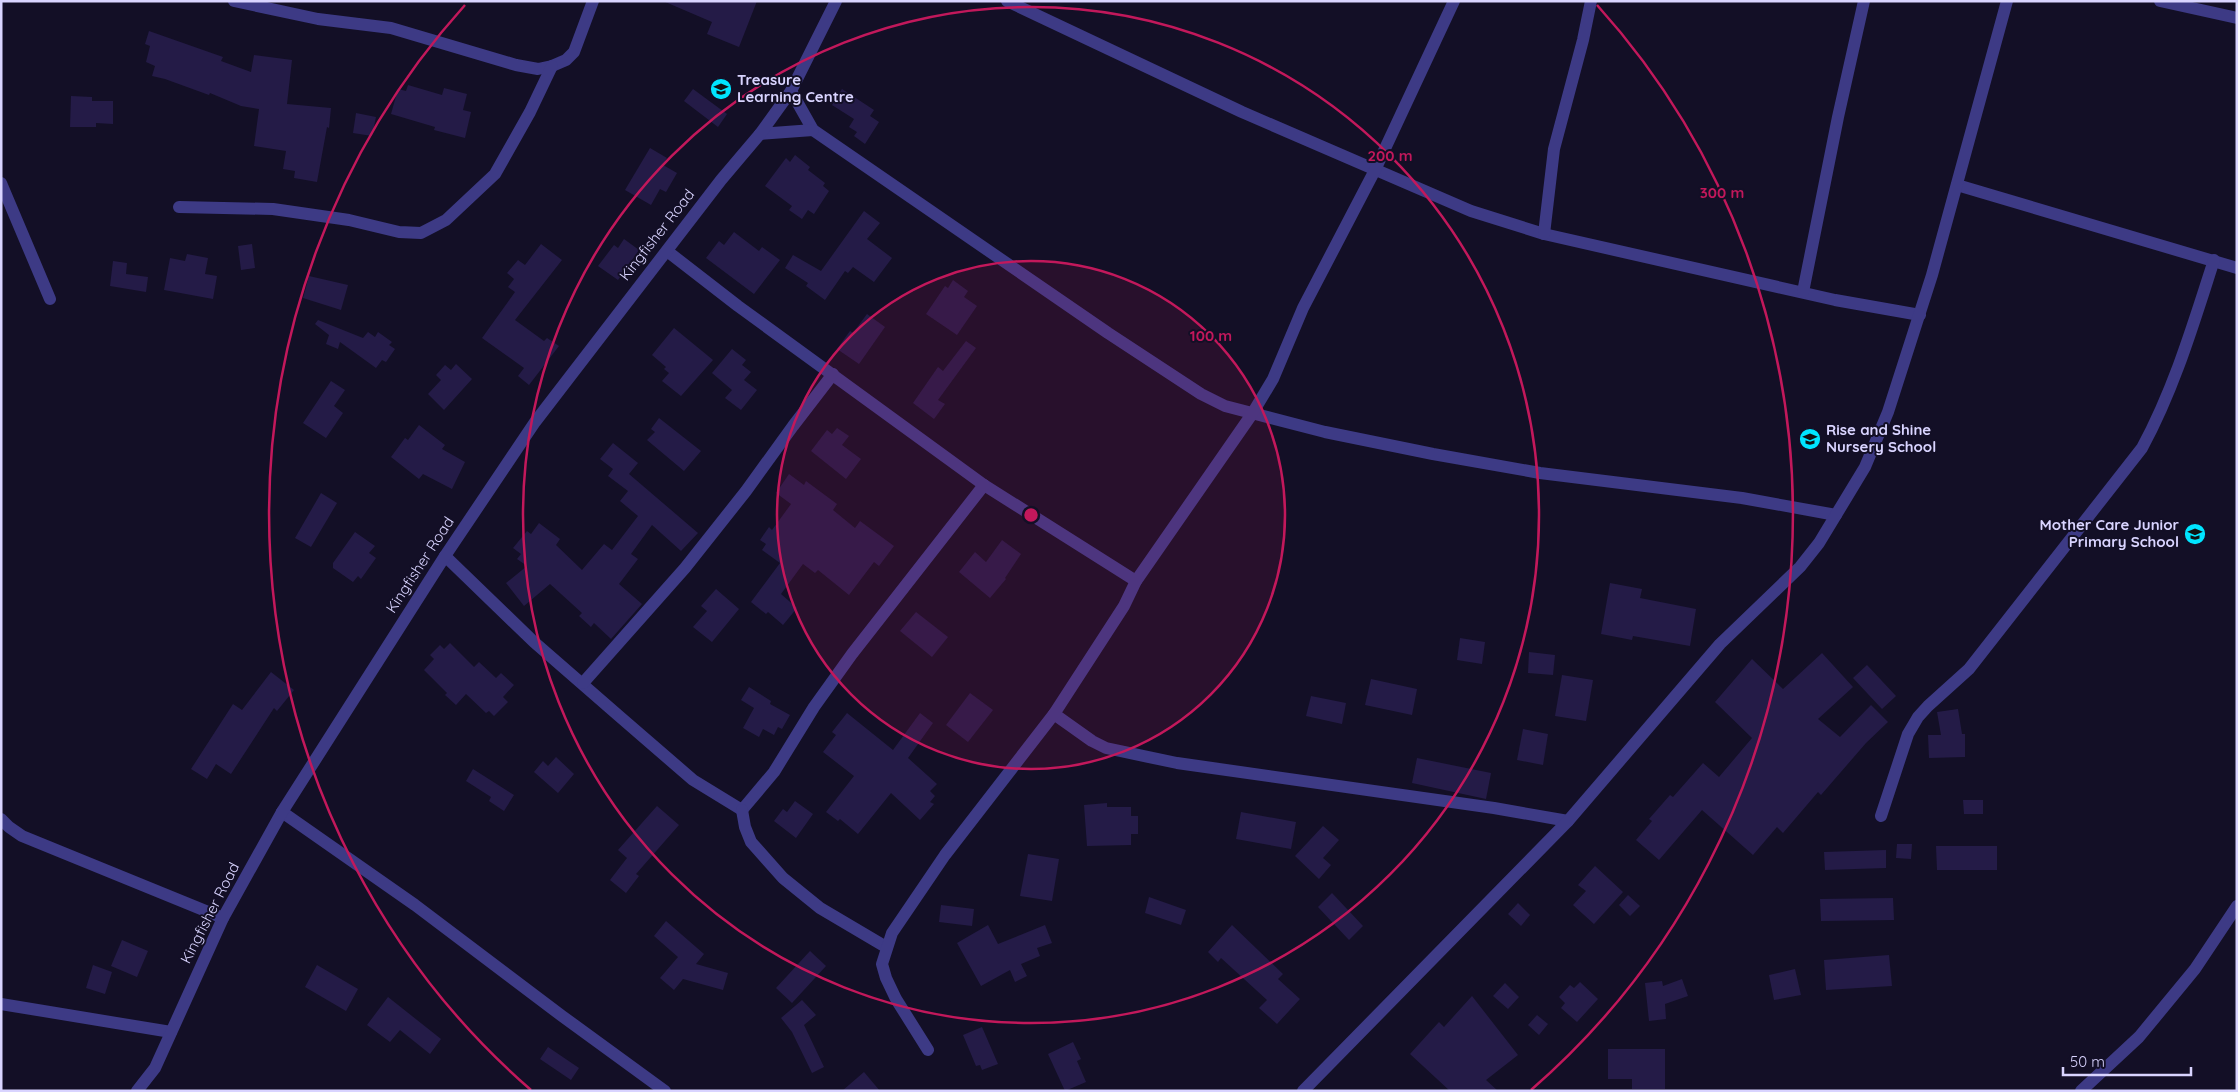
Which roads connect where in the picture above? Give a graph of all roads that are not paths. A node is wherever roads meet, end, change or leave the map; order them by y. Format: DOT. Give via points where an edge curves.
graph roads {
  1 [pos="234,1"];
  2 [pos="593,1"];
  3 [pos="836,1"];
  4 [pos="1007,1"];
  5 [pos="1454,1"];
  6 [pos="1591,1"];
  7 [pos="1864,1"];
  8 [pos="2006,1"];
  9 [pos="2160,1"];
  10 [pos="2237,18"];
  11 [pos="552,66"];
  12 [pos="791,91"];
  13 [pos="813,130"];
  14 [pos="760,134"];
  15 [pos="1375,170"];
  16 [pos="1,183"];
  17 [pos="1957,185"];
  18 [pos="180,206"];
  19 [pos="1544,234"];
  20 [pos="667,251"];
  21 [pos="2214,260"];
  22 [pos="2237,268"];
  23 [pos="1803,292"];
  24 [pos="50,299"];
  25 [pos="1920,315"];
  26 [pos="833,374"];
  27 [pos="1252,414"];
  28 [pos="984,485"];
  29 [pos="1836,515"];
  30 [pos="445,556"];
  31 [pos="1136,581"];
  32 [pos="583,683"];
  33 [pos="1054,714"];
  34 [pos="742,810"];
  35 [pos="282,812"];
  36 [pos="1881,816"];
  37 [pos="1,819"];
  38 [pos="1568,821"];
  39 [pos="2237,906"];
  40 [pos="223,918"];
  41 [pos="886,947"];
  42 [pos="1,1004"];
  43 [pos="171,1032"];
  44 [pos="928,1050"];
  45 [pos="137,1091"];
  46 [pos="665,1091"];
  47 [pos="1303,1091"];
  48 [pos="2081,1091"];
  1 -- 11 [label="street" via="318,19 392,28 516,65 538,69"];
  2 -- 11 [label="street" via="574,52"];
  3 -- 12 [label="street, Kingfisher Road"];
  4 -- 15 [label="street" via="1242,112"];
  5 -- 15 [label="street"];
  6 -- 19 [label="street" via="1554,149"];
  7 -- 23 [label="street"];
  8 -- 17 [label="street"];
  9 -- 10 [label="street"];
  11 -- 18 [label="street" via="495,174 446,220 421,233 399,232 349,220 273,209"];
  12 -- 13 [label="street"];
  12 -- 14 [label="street, Kingfisher Road"];
  13 -- 14 [label="street"];
  13 -- 27 [label="street" via="1201,394"];
  14 -- 20 [label="street, Kingfisher Road" via="720,180"];
  15 -- 19 [label="street" via="1471,211"];
  15 -- 27 [label="street" via="1303,308 1273,379"];
  16 -- 24 [label="street"];
  17 -- 21 [label="street"];
  17 -- 25 [label="street"];
  19 -- 23 [label="street"];
  20 -- 26 [label="street"];
  20 -- 30 [label="street, Kingfisher Road" via="534,422"];
  21 -- 22 [label="street"];
  21 -- 36 [label="street" via="2176,376 2142,448 1969,669 1918,717 1908,734"];
  23 -- 25 [label="street"];
  25 -- 29 [label="street" via="1888,412 1865,467"];
  26 -- 28 [label="street"];
  26 -- 32 [label="street" via="697,552"];
  27 -- 29 [label="street" via="1325,432 1530,471 1742,498"];
  27 -- 31 [label="street"];
  28 -- 31 [label="street"];
  28 -- 34 [label="street" via="852,654 774,772"];
  29 -- 38 [label="street" via="1800,567 1720,644"];
  30 -- 32 [label="street" via="534,642"];
  30 -- 35 [label="street, Kingfisher Road"];
  31 -- 33 [label="street"];
  32 -- 34 [label="street" via="693,780"];
  33 -- 38 [label="street" via="1106,748 1177,763"];
  33 -- 41 [label="street" via="945,855 892,933"];
  34 -- 41 [label="street" via="751,842 783,878 820,908"];
  35 -- 40 [label="street, Kingfisher Road"];
  35 -- 46 [label="street" via="416,905"];
  37 -- 40 [label="street" via="22,836"];
  38 -- 47 [label="street"];
  39 -- 48 [label="street" via="2195,968 2139,1037"];
  40 -- 43 [label="street, Kingfisher Road"];
  41 -- 44 [label="street" via="882,964 886,978"];
  42 -- 43 [label="street"];
  43 -- 45 [label="street, Kingfisher Road" via="154,1068"];
}
